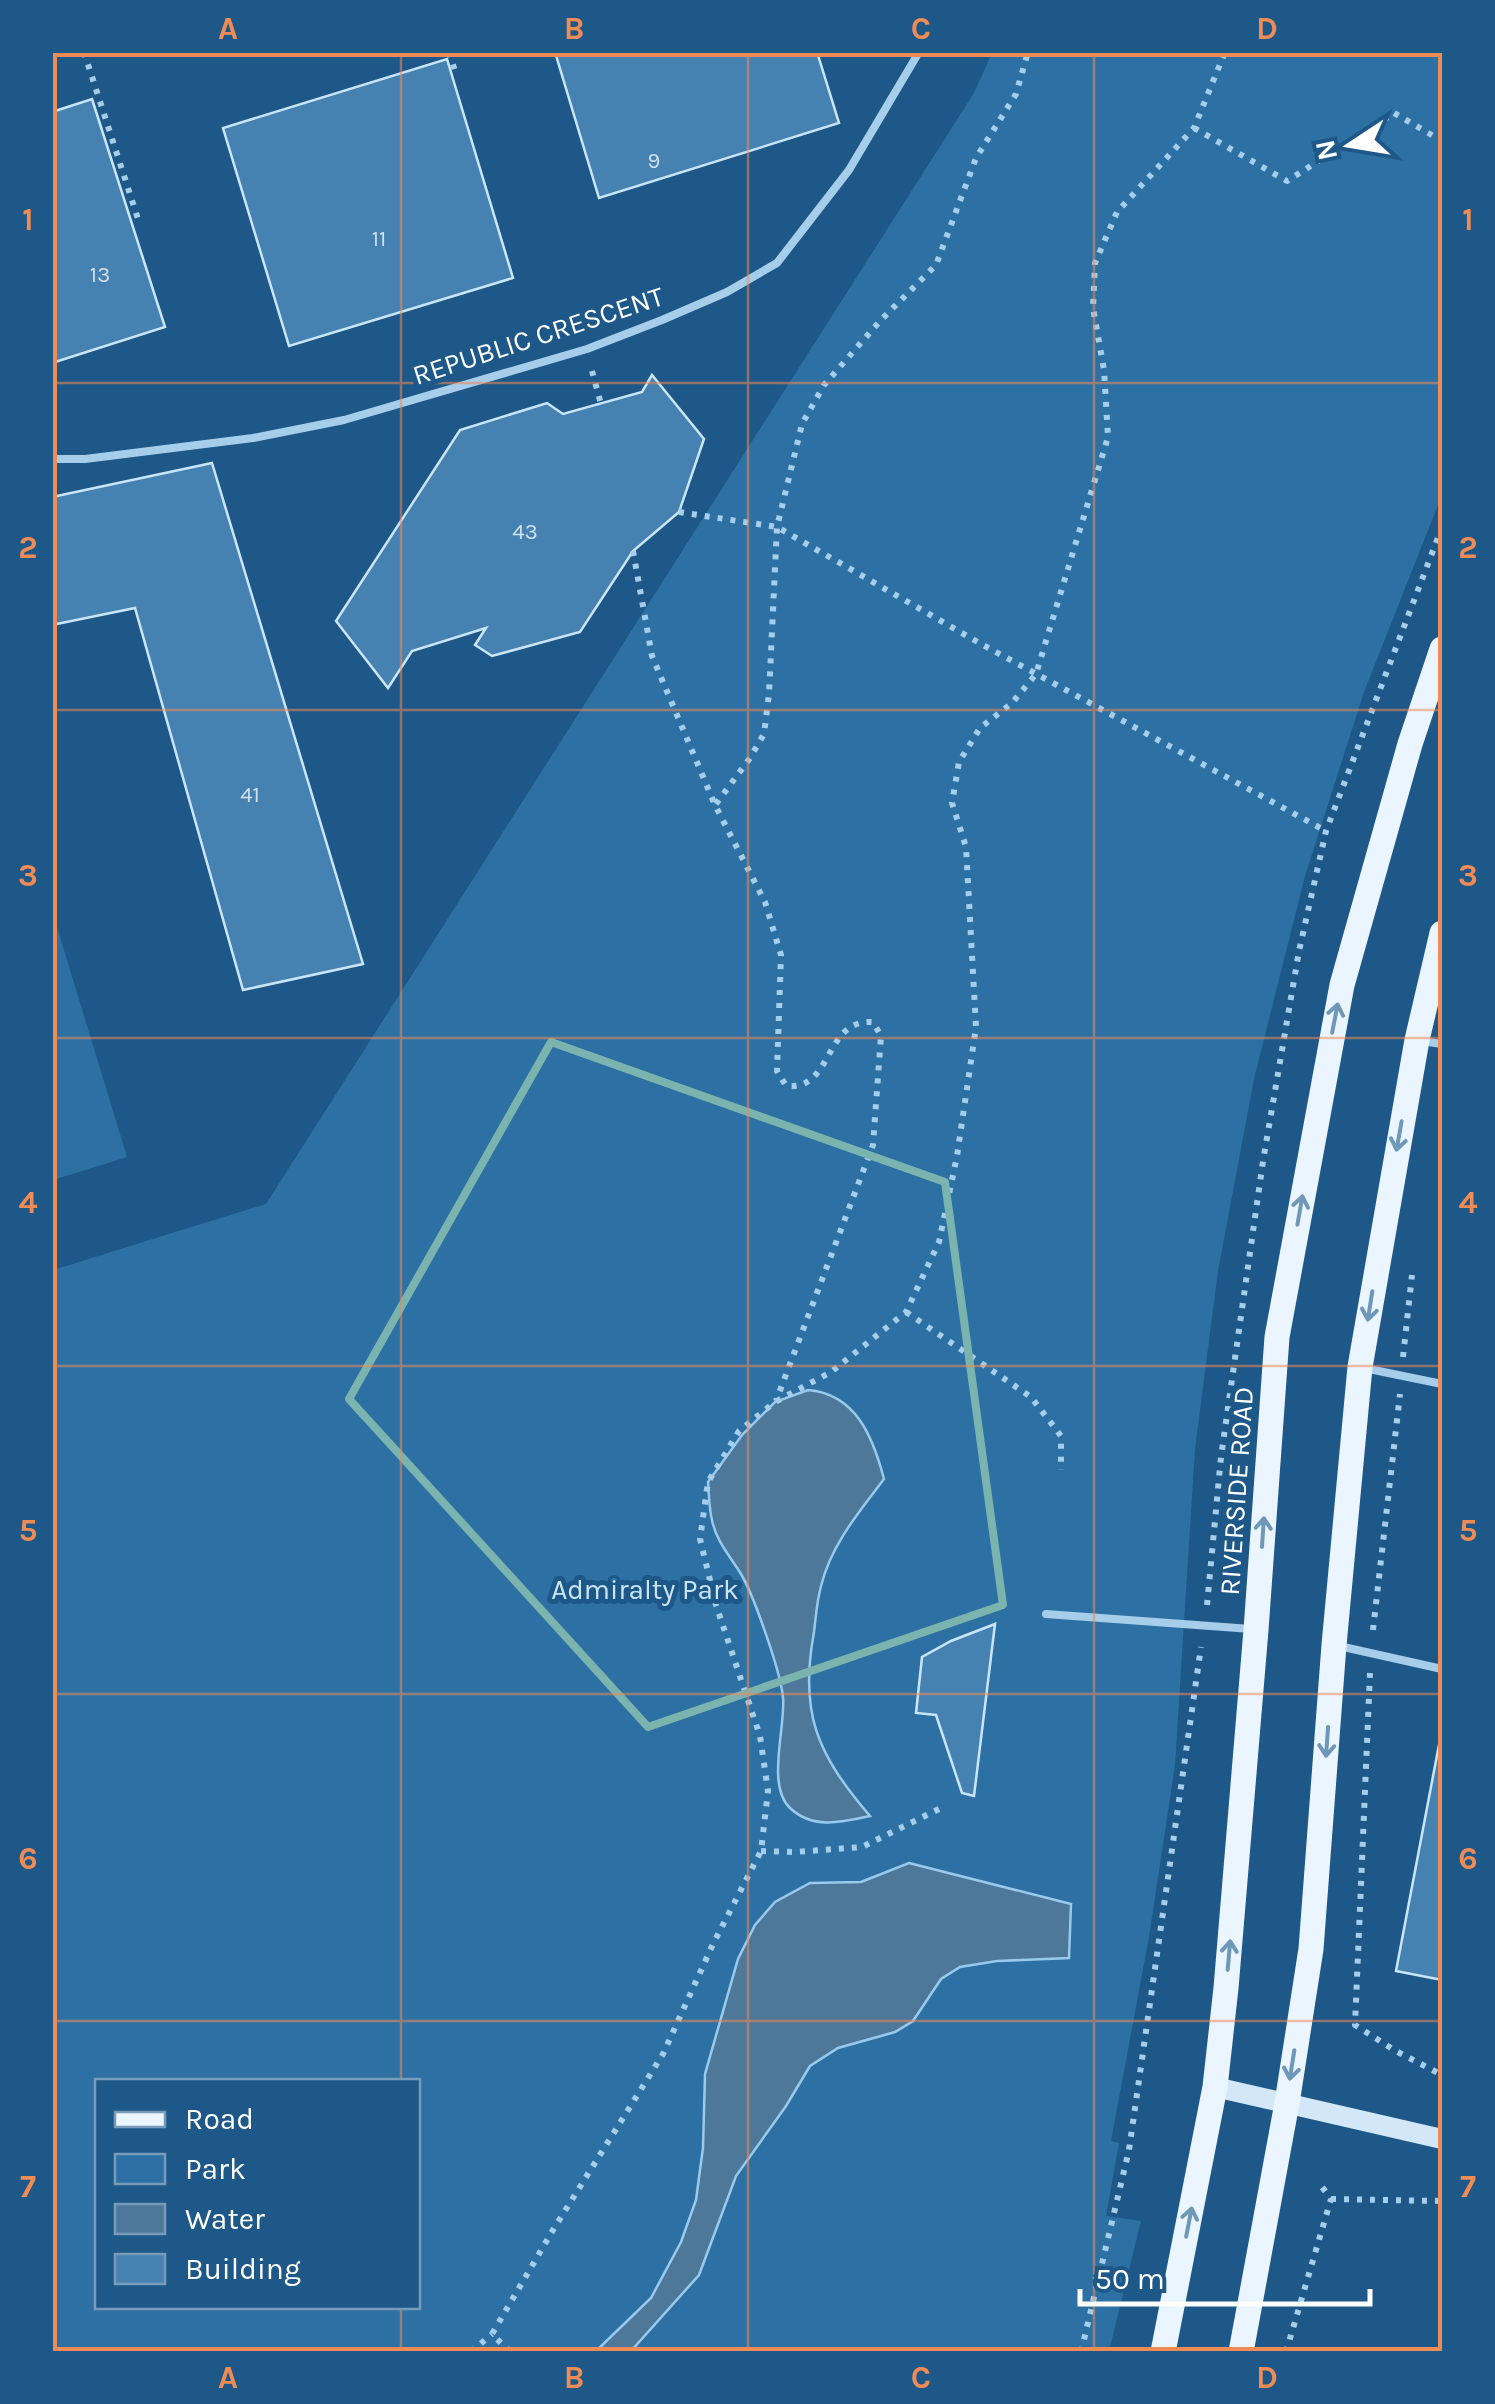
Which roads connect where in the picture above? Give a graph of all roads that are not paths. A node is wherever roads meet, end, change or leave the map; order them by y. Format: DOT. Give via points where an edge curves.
graph roads {
  1 [pos="920,52"];
  2 [pos="52,459"];
  3 [pos="1442,649"];
  4 [pos="1442,933"];
  5 [pos="1430,1042"];
  6 [pos="1360,1367"];
  7 [pos="1442,1384"];
  8 [pos="1046,1614"];
  9 [pos="1256,1630"];
  10 [pos="1334,1645"];
  11 [pos="1442,1669"];
  12 [pos="1214,2087"];
  13 [pos="1286,2103"];
  14 [pos="1442,2139"];
  15 [pos="1163,2352"];
  16 [pos="1242,2352"];
  1 -- 2 [label="lane, REPUBLIC CRESCENT" via="849,170 777,263 710,299 586,349 344,420 253,438"];
  9 -- 3 [label="main road, RIVERSIDE ROAD, one-way" via="1277,1337 1324,1077 1342,985"];
  4 -- 5 [label="main road"];
  5 -- 6 [label="main road, one-way"];
  6 -- 7 [label="lane"];
  6 -- 10 [label="main road"];
  8 -- 9 [label="lane"];
  12 -- 9 [label="main road, RIVERSIDE ROAD, one-way"];
  10 -- 11 [label="lane"];
  10 -- 13 [label="main road, one-way" via="1311,1949"];
  12 -- 13 [label="street"];
  15 -- 12 [label="main road, RIVERSIDE ROAD, one-way"];
  13 -- 14 [label="street"];
  13 -- 16 [label="main road"];
}
